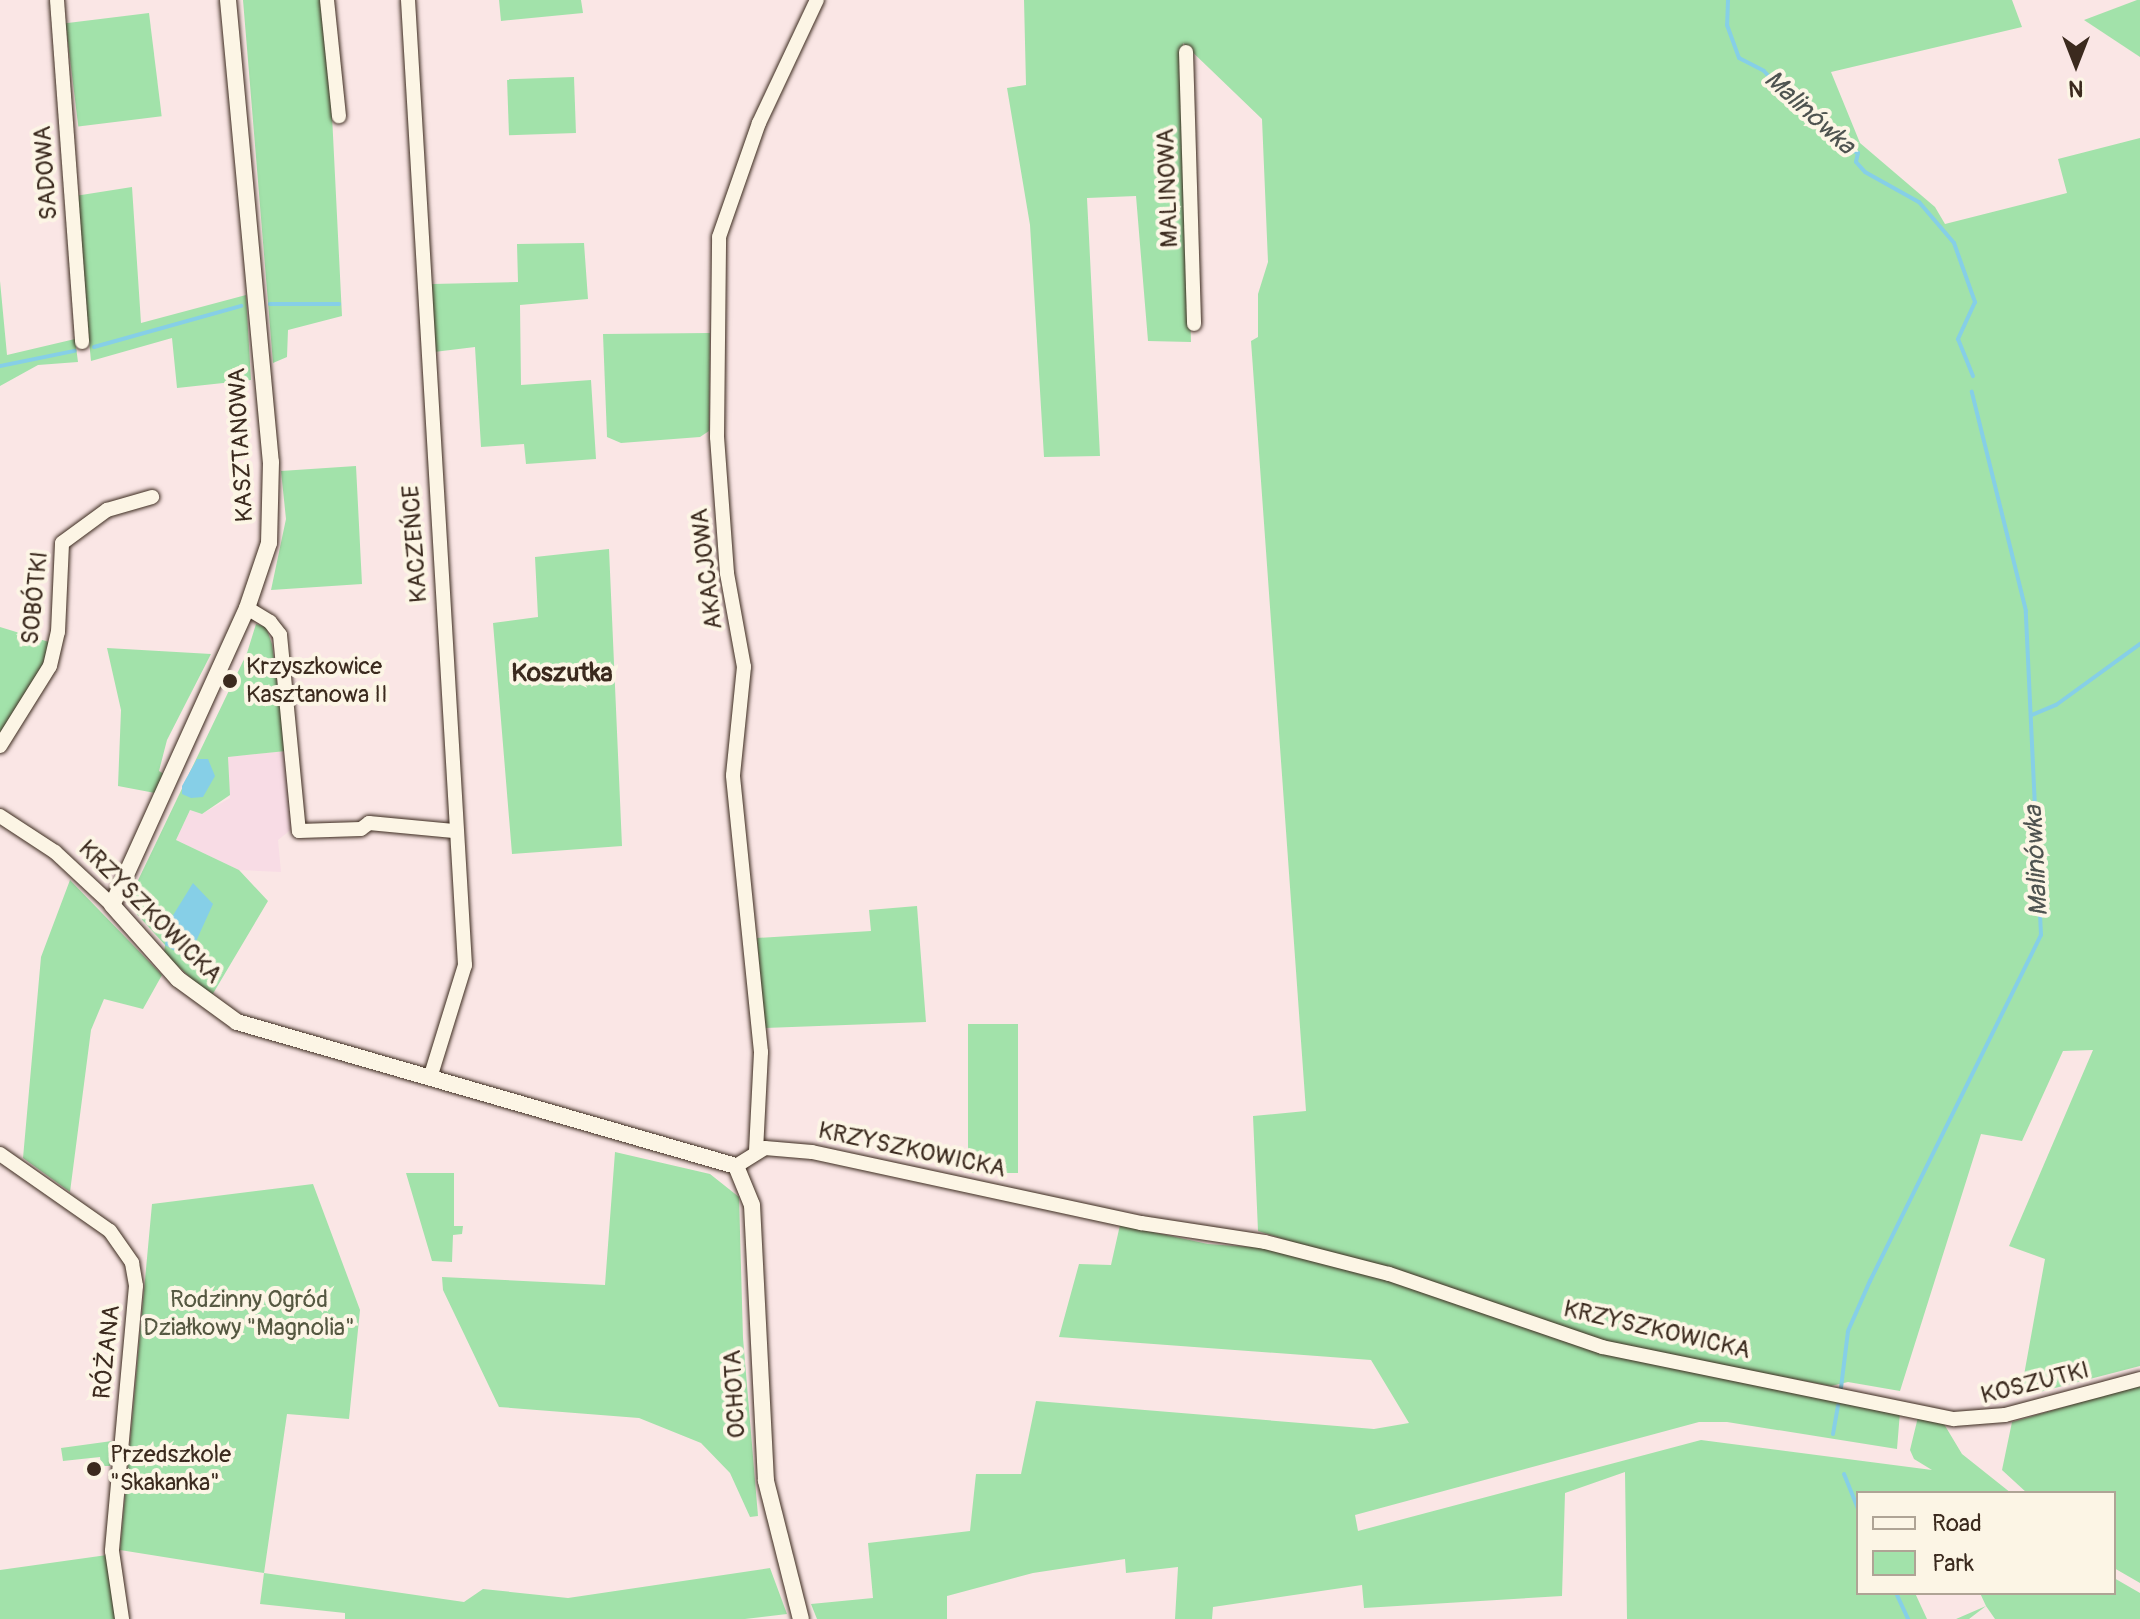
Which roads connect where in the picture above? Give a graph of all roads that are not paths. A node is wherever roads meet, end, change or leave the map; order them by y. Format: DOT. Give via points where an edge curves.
graph roads {
  1 [pos="57,0"];
  2 [pos="228,0"];
  3 [pos="327,0"];
  4 [pos="408,0"];
  5 [pos="817,0"];
  6 [pos="1186,52"];
  7 [pos="339,116"];
  8 [pos="1194,324"];
  9 [pos="82,342"];
  10 [pos="152,497"];
  11 [pos="247,608"];
  12 [pos="0,746"];
  13 [pos="0,816"];
  14 [pos="454,831"];
  15 [pos="112,905"];
  16 [pos="430,1078"];
  17 [pos="756,1151"];
  18 [pos="0,1154"];
  19 [pos="736,1166"];
  20 [pos="2140,1379"];
  21 [pos="1847,1395"];
  22 [pos="122,1619"];
  23 [pos="801,1619"];
  1 -- 9 [label="street, SADOWA"];
  2 -- 11 [label="street, KASZTANOWA" via="271,462 269,543"];
  3 -- 7 [label="street"];
  4 -- 14 [label="street, KACZEŃCE"];
  5 -- 17 [label="street, AKACJOWA" via="759,123 719,237 717,437 727,573 744,667 733,775 761,1052"];
  6 -- 8 [label="street, MALINOWA"];
  10 -- 12 [label="street, SOBÓTKI" via="107,510 62,543 58,632 50,666"];
  11 -- 14 [label="street" via="280,635 299,831 361,829 369,823"];
  11 -- 15 [label="street, KASZTANOWA"];
  13 -- 15 [label="street, KRZYSZKOWICKA" via="55,852"];
  14 -- 16 [label="street, KACZEŃCE" via="465,965"];
  15 -- 16 [label="street, KRZYSZKOWICKA" via="178,979 237,1022"];
  16 -- 19 [label="street, KRZYSZKOWICKA"];
  17 -- 19 [label="street"];
  17 -- 21 [label="street, KRZYSZKOWICKA" via="780,1148 857,1159 1027,1200 1278,1245 1389,1274 1559,1335"];
  18 -- 22 [label="street, RÓŻANA" via="110,1231 132,1263 136,1286 112,1551"];
  19 -- 23 [label="street, OCHOTA" via="752,1205 766,1481"];
  20 -- 21 [label="street, KOSZUTKI" via="1979,1420"];
}
